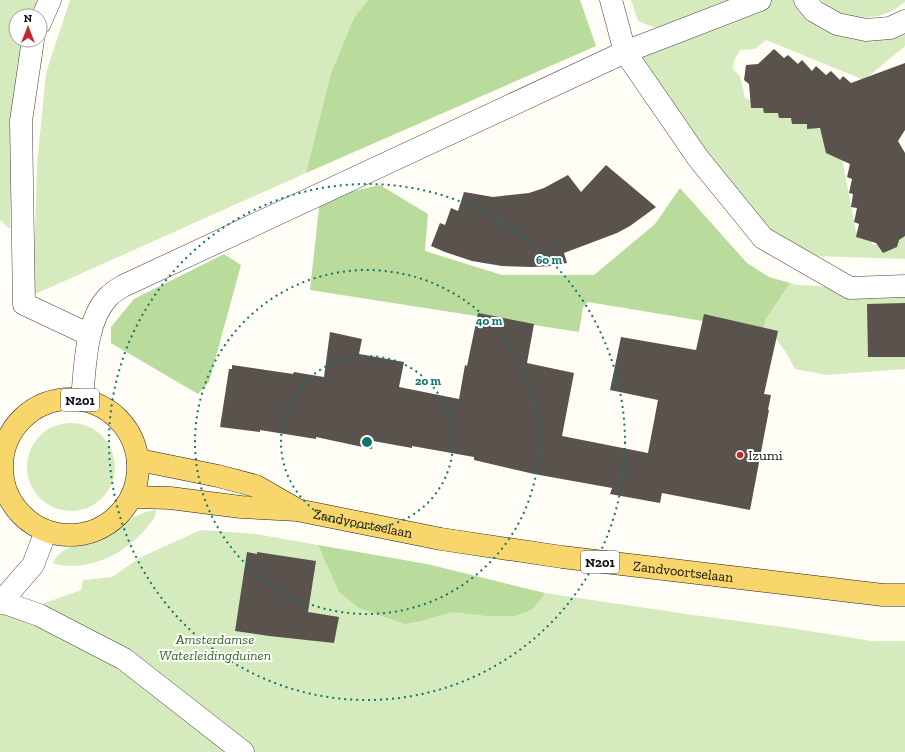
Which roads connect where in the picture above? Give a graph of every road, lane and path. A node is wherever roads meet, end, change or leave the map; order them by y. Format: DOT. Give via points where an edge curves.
graph roads {
  1 [pos="612,0"];
  2 [pos="760,0"];
  3 [pos="805,0"];
  4 [pos="905,21"];
  5 [pos="32,48"];
  6 [pos="624,52"];
  7 [pos="905,286"];
  8 [pos="90,335"];
  9 [pos="82,400"];
  10 [pos="3,439"];
  11 [pos="138,460"];
  12 [pos="1,474"];
  13 [pos="132,497"];
  14 [pos="297,510"];
  15 [pos="46,531"];
  16 [pos="905,595"];
  17 [pos="1,603"];
  18 [pos="243,752"];
  1 -- 6 [label="street"];
  2 -- 6 [label="street"];
  3 -- 4 [label="street" via="814,11 837,24 866,30 890,28"];
  5 -- 8 [label="street" via="22,121 24,304"];
  6 -- 7 [label="street" via="698,158 763,238 850,288"];
  6 -- 8 [label="street" via="123,286 108,297 96,314"];
  8 -- 9 [label="street"];
  9 -- 10 [label="main road, N201" via="59,399 41,405 28,412"];
  9 -- 11 [label="main road, N201" via="106,408 124,425 137,451"];
  10 -- 12 [label="main road, N201"];
  11 -- 13 [label="main road, N201" via="138,478"];
  11 -- 14 [label="main road, Zandvoortselaan / N201" via="256,486"];
  12 -- 15 [label="main road, N201" via="8,497 16,510 26,520"];
  13 -- 14 [label="main road, Zandvoortselaan / N201"];
  13 -- 15 [label="main road, N201" via="112,521 96,530 69,536"];
  14 -- 16 [label="main road, Zandvoortselaan / N201" via="441,538 562,557 883,595"];
  15 -- 17 [label="street" via="33,565"];
  17 -- 18 [label="street" via="39,615 124,659"];
}
